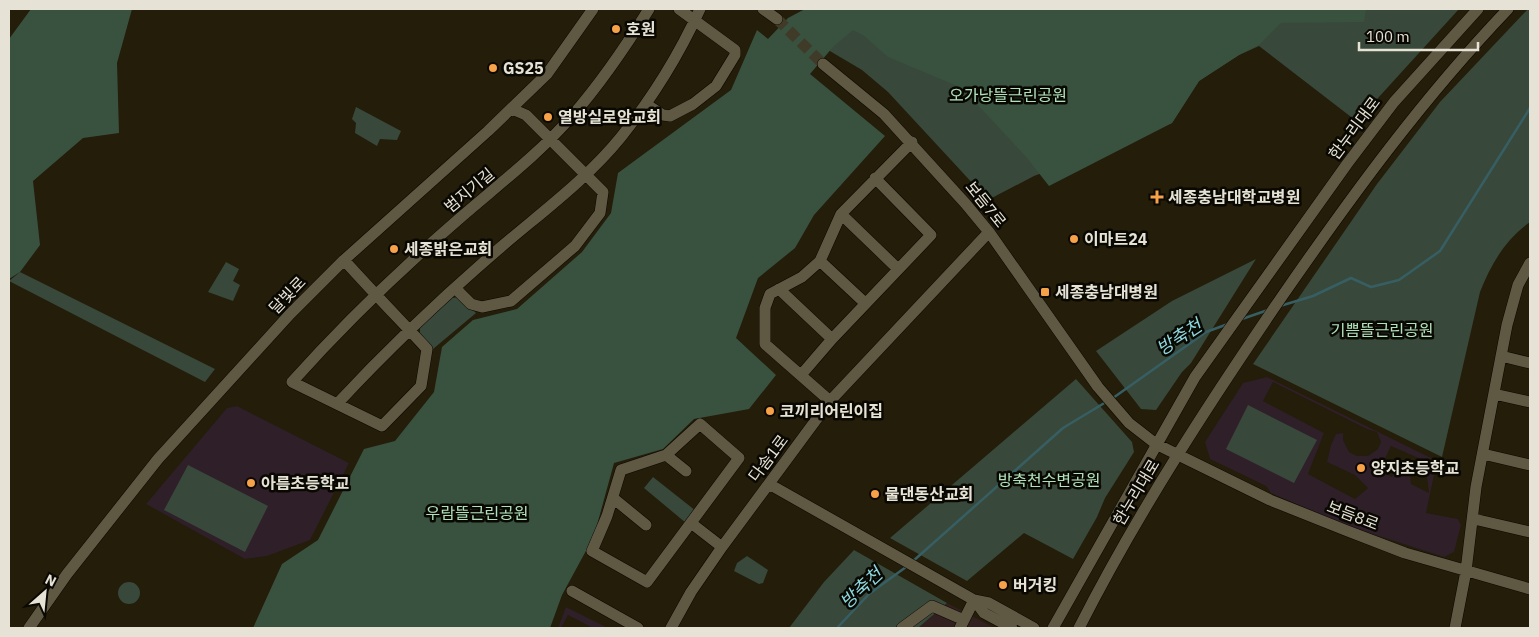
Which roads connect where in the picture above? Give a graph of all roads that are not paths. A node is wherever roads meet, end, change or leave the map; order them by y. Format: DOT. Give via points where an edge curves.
graph roads {
  1 [pos="593,9"];
  2 [pos="649,9"];
  3 [pos="679,9"];
  4 [pos="764,9"];
  5 [pos="1478,9"];
  6 [pos="1508,9"];
  7 [pos="698,14"];
  8 [pos="777,19"];
  9 [pos="823,64"];
  10 [pos="646,104"];
  11 [pos="512,109"];
  12 [pos="550,139"];
  13 [pos="912,142"];
  14 [pos="585,175"];
  15 [pos="875,178"];
  16 [pos="841,214"];
  17 [pos="989,232"];
  18 [pos="344,260"];
  19 [pos="820,261"];
  20 [pos="1530,263"];
  21 [pos="898,269"];
  22 [pos="456,289"];
  23 [pos="779,289"];
  24 [pos="377,295"];
  25 [pos="865,304"];
  26 [pos="410,331"];
  27 [pos="832,339"];
  28 [pos="1501,356"];
  29 [pos="1530,363"];
  30 [pos="801,375"];
  31 [pos="1494,394"];
  32 [pos="830,401"];
  33 [pos="1530,402"];
  34 [pos="337,404"];
  35 [pos="1156,444"];
  36 [pos="1174,454"];
  37 [pos="1483,454"];
  38 [pos="666,455"];
  39 [pos="1530,465"];
  40 [pos="686,471"];
  41 [pos="769,484"];
  42 [pos="613,498"];
  43 [pos="1474,519"];
  44 [pos="691,523"];
  45 [pos="646,525"];
  46 [pos="1530,532"];
  47 [pos="722,547"];
  48 [pos="1466,571"];
  49 [pos="1530,589"];
  50 [pos="572,591"];
  51 [pos="975,601"];
  52 [pos="962,624"];
  53 [pos="29,628"];
  54 [pos="638,628"];
  55 [pos="671,628"];
  56 [pos="902,628"];
  57 [pos="1012,628"];
  58 [pos="1034,628"];
  59 [pos="1053,628"];
  60 [pos="1079,628"];
  61 [pos="1455,628"];
  1 -- 11 [label="street, 달빛로" via="547,74"];
  2 -- 12 [label="street, 범지기길" via="606,74"];
  3 -- 7 [label="street"];
  4 -- 8 [label="street"];
  5 -- 35 [label="street, 한누리대로" via="1394,102 1195,377"];
  6 -- 36 [label="street, 한누리대로" via="1465,54 1371,170"];
  7 -- 10 [label="street" via="672,66"];
  7 -- 10 [label="street" via="735,50 725,74 710,91 670,116 662,115"];
  9 -- 13 [label="street, 보듬7로" via="884,114"];
  10 -- 14 [label="street"];
  11 -- 12 [label="street" via="526,115"];
  11 -- 18 [label="street, 달빛로"];
  12 -- 14 [label="street"];
  12 -- 24 [label="street, 범지기길"];
  13 -- 15 [label="street"];
  13 -- 17 [label="street, 보듬7로"];
  14 -- 22 [label="street"];
  14 -- 22 [label="street" via="603,192 603,204 600,213 563,257 511,301 482,307 471,304"];
  15 -- 16 [label="street"];
  15 -- 21 [label="street" via="931,235"];
  16 -- 19 [label="street"];
  16 -- 21 [label="street"];
  17 -- 32 [label="street, 다솜1로"];
  17 -- 35 [label="street, 보듬7로" via="1098,387 1129,424"];
  18 -- 24 [label="street"];
  18 -- 53 [label="street, 달빛로" via="290,314 158,459 67,574"];
  19 -- 23 [label="street" via="802,277"];
  19 -- 25 [label="street"];
  20 -- 28 [label="street" via="1518,285"];
  21 -- 25 [label="street"];
  22 -- 26 [label="street"];
  23 -- 27 [label="street"];
  23 -- 30 [label="street" via="770,294 765,308 765,344"];
  24 -- 26 [label="street"];
  24 -- 34 [label="street, 범지기길" via="292,382"];
  25 -- 27 [label="street"];
  26 -- 34 [label="street"];
  26 -- 34 [label="street" via="427,349 421,386 382,426"];
  27 -- 30 [label="street"];
  28 -- 29 [label="street"];
  28 -- 31 [label="street"];
  30 -- 32 [label="street"];
  31 -- 33 [label="street"];
  31 -- 37 [label="street"];
  32 -- 41 [label="street, 다솜1로"];
  35 -- 36 [label="street"];
  35 -- 59 [label="street, 한누리대로"];
  36 -- 48 [label="street, 보듬8로" via="1277,503 1406,553"];
  36 -- 60 [label="street, 한누리대로"];
  37 -- 39 [label="street"];
  37 -- 43 [label="street"];
  38 -- 40 [label="street"];
  38 -- 42 [label="street" via="620,470"];
  38 -- 44 [label="street" via="700,424 739,458"];
  41 -- 47 [label="street, 다솜1로"];
  41 -- 51 [label="street"];
  42 -- 44 [label="street" via="592,551 647,582"];
  42 -- 45 [label="street"];
  43 -- 46 [label="street"];
  43 -- 48 [label="street"];
  44 -- 47 [label="street"];
  47 -- 55 [label="street, 다솜1로"];
  48 -- 49 [label="street, 보듬8로"];
  48 -- 61 [label="street"];
  50 -- 54 [label="street"];
  51 -- 52 [label="street"];
  51 -- 57 [label="street" via="984,613"];
  51 -- 58 [label="street" via="989,603"];
  52 -- 56 [label="street" via="932,606"];
}
